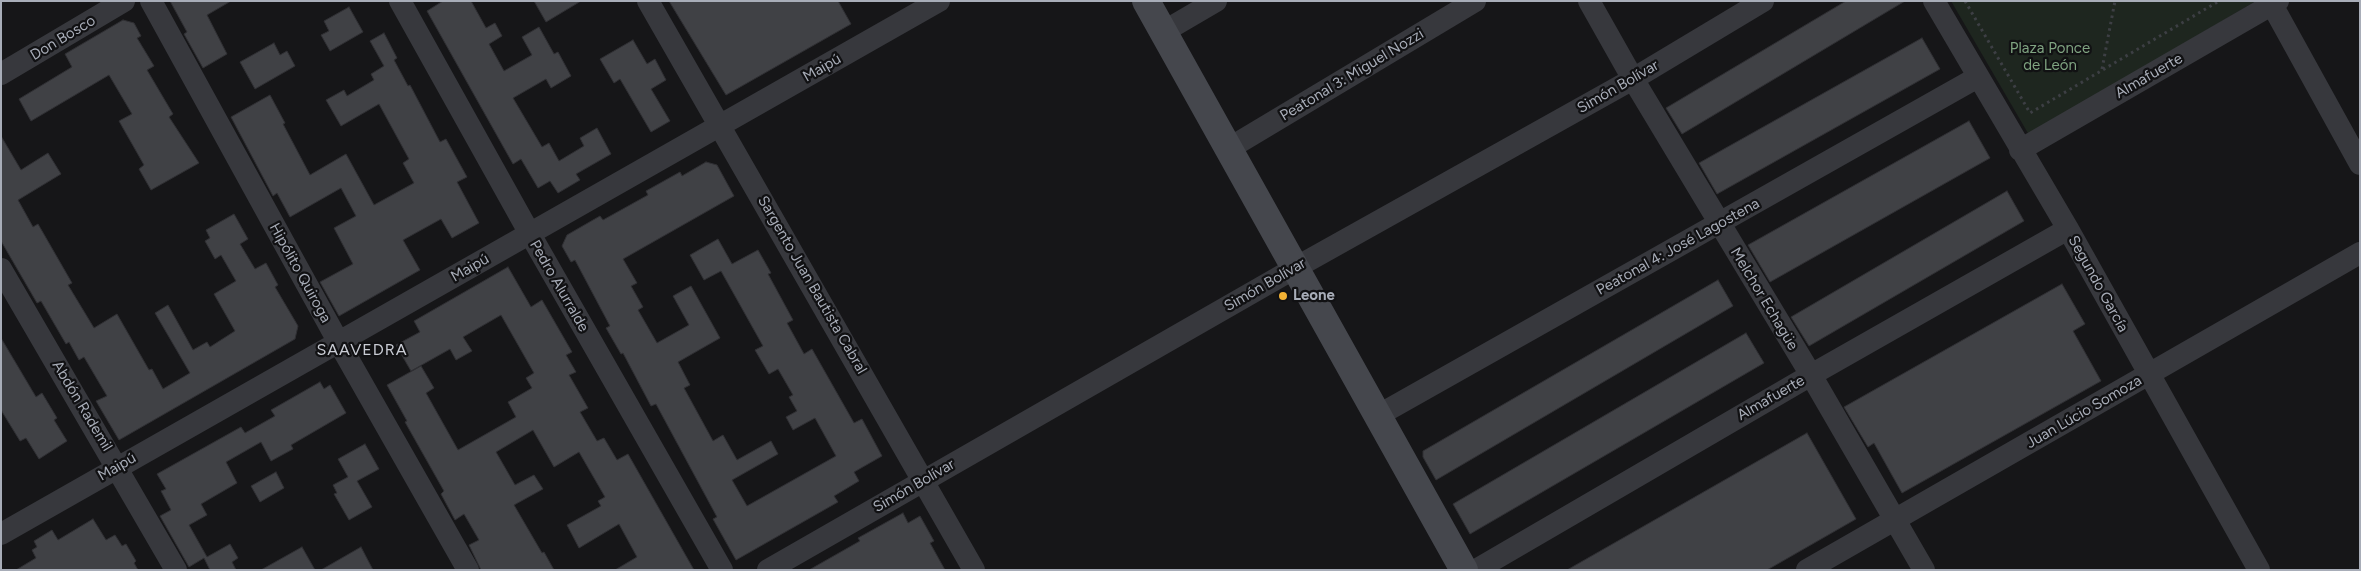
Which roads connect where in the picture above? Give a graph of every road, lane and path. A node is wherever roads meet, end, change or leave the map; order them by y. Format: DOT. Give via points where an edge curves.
graph roads {
  1 [pos="124,1"];
  2 [pos="151,1"];
  3 [pos="400,1"];
  4 [pos="648,1"];
  5 [pos="939,1"];
  6 [pos="1146,1"];
  7 [pos="1216,1"];
  8 [pos="1475,1"];
  9 [pos="1589,1"];
  10 [pos="1763,1"];
  11 [pos="1934,1"];
  12 [pos="1965,1"];
  13 [pos="2115,1"];
  14 [pos="2220,1"];
  15 [pos="2273,2"];
  16 [pos="1163,32"];
  17 [pos="2102,70"];
  18 [pos="1,74"];
  19 [pos="1978,76"];
  20 [pos="1633,79"];
  21 [pos="720,126"];
  22 [pos="1228,149"];
  23 [pos="2020,150"];
  24 [pos="2360,164"];
  25 [pos="1719,224"];
  26 [pos="2068,230"];
  27 [pos="530,234"];
  28 [pos="2360,253"];
  29 [pos="1295,268"];
  30 [pos="1,269"];
  31 [pos="339,343"];
  32 [pos="1810,374"];
  33 [pos="2148,376"];
  34 [pos="1377,416"];
  35 [pos="118,466"];
  36 [pos="924,480"];
  37 [pos="1896,519"];
  38 [pos="1,534"];
  39 [pos="176,570"];
  40 [pos="468,570"];
  41 [pos="722,570"];
  42 [pos="768,570"];
  43 [pos="974,570"];
  44 [pos="1464,570"];
  45 [pos="1476,570"];
  46 [pos="1807,570"];
  47 [pos="1924,570"];
  48 [pos="2258,570"];
  1 -- 18 [label="street, Don Bosco"];
  2 -- 31 [label="street, Hipólito Quiroga"];
  3 -- 27 [label="street, Pedro Alurralde"];
  4 -- 21 [label="street, Sargento Juan Bautista Cabral"];
  5 -- 21 [label="street, Maipú"];
  6 -- 16 [label="main road"];
  7 -- 16 [label="street"];
  8 -- 22 [label="street, Peatonal 3: Miguel Nozzi"];
  9 -- 20 [label="street, Melchor Echagüe"];
  10 -- 20 [label="street, Simón Bolívar"];
  11 -- 19 [label="street, Segundo García"];
  12 -- 17 [label="path" via="2030,113"];
  13 -- 17 [label="path"];
  14 -- 17 [label="path"];
  15 -- 23 [label="street, Almafuerte"];
  15 -- 24 [label="street"];
  16 -- 22 [label="main road"];
  19 -- 23 [label="street, Segundo García"];
  19 -- 25 [label="street, Peatonal 4: José Lagostena"];
  20 -- 25 [label="street, Melchor Echagüe"];
  20 -- 29 [label="street, Simón Bolívar"];
  21 -- 27 [label="street, Maipú"];
  21 -- 36 [label="street, Sargento Juan Bautista Cabral"];
  22 -- 29 [label="main road"];
  23 -- 26 [label="street, Segundo García"];
  25 -- 32 [label="street, Melchor Echagüe"];
  25 -- 34 [label="street, Peatonal 4: José Lagostena"];
  26 -- 32 [label="street, Almafuerte"];
  26 -- 33 [label="street, Segundo García"];
  27 -- 31 [label="street, Maipú"];
  27 -- 41 [label="street, Pedro Alurralde"];
  28 -- 33 [label="street, Juan Lúcio Somoza"];
  29 -- 34 [label="main road"];
  29 -- 36 [label="street, Simón Bolívar"];
  30 -- 35 [label="street, Abdón Rademil"];
  31 -- 35 [label="street, Maipú"];
  31 -- 40 [label="street, Hipólito Quiroga"];
  32 -- 37 [label="street, Melchor Echagüe"];
  32 -- 45 [label="street, Almafuerte"];
  33 -- 37 [label="street, Juan Lúcio Somoza"];
  33 -- 48 [label="street, Segundo García"];
  34 -- 44 [label="main road"];
  35 -- 38 [label="street, Maipú"];
  35 -- 39 [label="street, Abdón Rademil"];
  36 -- 42 [label="street, Simón Bolívar"];
  36 -- 43 [label="street, Sargento Juan Bautista Cabral"];
  37 -- 46 [label="street, Juan Lúcio Somoza"];
  37 -- 47 [label="street, Melchor Echagüe"];
}
